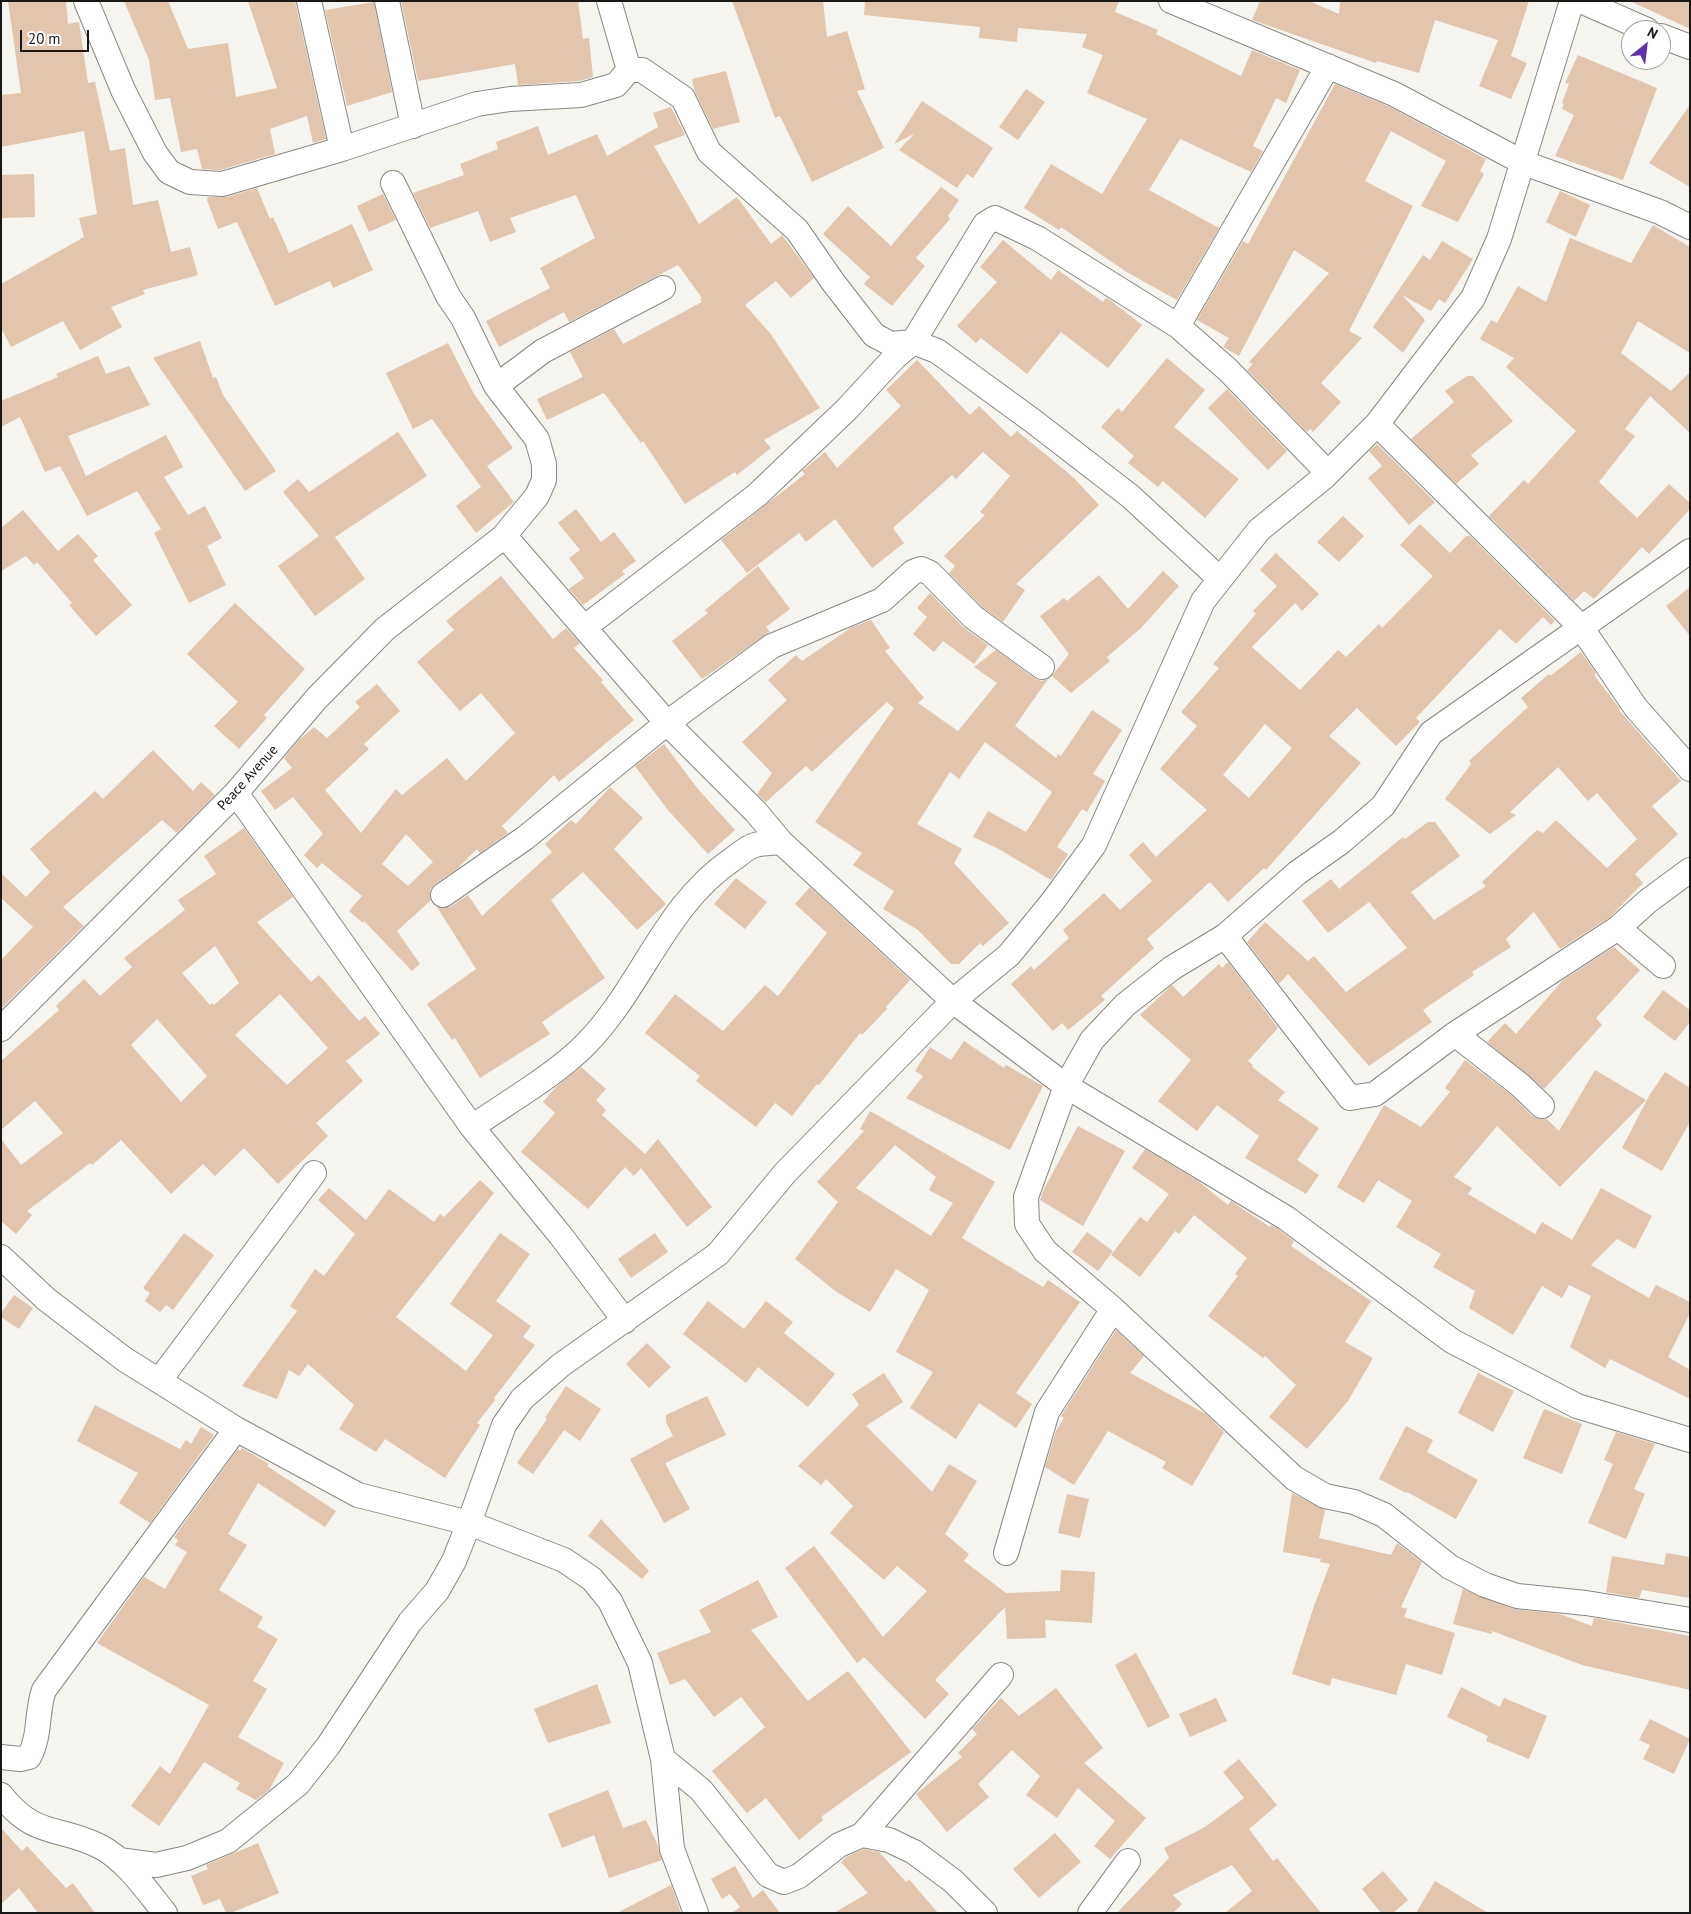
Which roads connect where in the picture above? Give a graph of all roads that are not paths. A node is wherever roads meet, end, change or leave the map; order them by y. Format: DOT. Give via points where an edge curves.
graph roads {
  1 [pos="86,1"];
  2 [pos="309,1"];
  3 [pos="386,1"];
  4 [pos="609,1"];
  5 [pos="1171,1"];
  6 [pos="1572,1"];
  7 [pos="1581,1"];
  8 [pos="1624,20"];
  9 [pos="1671,40"];
  10 [pos="1690,48"];
  11 [pos="1328,66"];
  12 [pos="629,70"];
  13 [pos="413,126"];
  14 [pos="342,148"];
  15 [pos="1524,163"];
  16 [pos="393,183"];
  17 [pos="1690,228"];
  18 [pos="663,288"];
  19 [pos="1178,326"];
  20 [pos="913,342"];
  21 [pos="496,386"];
  22 [pos="1377,424"];
  23 [pos="1328,473"];
  24 [pos="503,537"];
  25 [pos="1690,551"];
  26 [pos="1220,579"];
  27 [pos="1581,627"];
  28 [pos="584,628"];
  29 [pos="1042,667"];
  30 [pos="667,724"];
  31 [pos="1690,769"];
  32 [pos="236,793"];
  33 [pos="781,842"];
  34 [pos="1690,870"];
  35 [pos="443,894"];
  36 [pos="1618,928"];
  37 [pos="1225,936"];
  38 [pos="1662,966"];
  39 [pos="953,1001"];
  40 [pos="1,1029"];
  41 [pos="1454,1034"];
  42 [pos="1066,1086"];
  43 [pos="1542,1106"];
  44 [pos="472,1127"];
  45 [pos="314,1173"];
  46 [pos="1,1257"];
  47 [pos="1113,1308"];
  48 [pos="625,1320"];
  49 [pos="159,1380"];
  50 [pos="236,1429"];
  51 [pos="1690,1440"];
  52 [pos="469,1524"];
  53 [pos="1006,1552"];
  54 [pos="1690,1620"];
  55 [pos="1001,1675"];
  56 [pos="1,1757"];
  57 [pos="663,1758"];
  58 [pos="1,1795"];
  59 [pos="862,1834"];
  60 [pos="119,1860"];
  61 [pos="1128,1861"];
  62 [pos="165,1913"];
  63 [pos="696,1913"];
  64 [pos="985,1913"];
  65 [pos="1090,1913"];
  1 -- 14 [label="street" via="123,90 168,172 190,182 222,184"];
  2 -- 14 [label="street"];
  3 -- 13 [label="street"];
  4 -- 12 [label="street"];
  5 -- 11 [label="street"];
  6 -- 15 [label="street"];
  7 -- 8 [label="street"];
  9 -- 10 [label="street"];
  11 -- 15 [label="street" via="1394,94"];
  11 -- 19 [label="street"];
  12 -- 13 [label="street" via="616,85 581,95 510,98 477,104"];
  12 -- 20 [label="street" via="642,70 683,98 709,152 797,230 874,335 890,344"];
  13 -- 14 [label="street"];
  15 -- 17 [label="street" via="1660,212"];
  15 -- 22 [label="street" via="1499,239 1472,298"];
  16 -- 21 [label="street, Peace Avenue"];
  18 -- 21 [label="street" via="544,351"];
  19 -- 20 [label="street" via="1037,238 995,218 985,224"];
  19 -- 23 [label="street" via="1228,370"];
  20 -- 26 [label="street" via="937,351 1055,438 1130,496"];
  20 -- 28 [label="street" via="757,495"];
  21 -- 24 [label="street, Peace Avenue" via="538,440 544,464 544,480 537,496"];
  22 -- 23 [label="street"];
  22 -- 27 [label="street"];
  23 -- 26 [label="street" via="1259,530"];
  24 -- 28 [label="street"];
  24 -- 32 [label="street, Peace Avenue" via="385,629 317,698"];
  25 -- 27 [label="street"];
  26 -- 39 [label="street" via="1203,601 1094,846 1009,955"];
  27 -- 31 [label="street" via="1636,708"];
  27 -- 37 [label="street" via="1431,732 1383,806 1341,842 1297,873"];
  28 -- 30 [label="street"];
  29 -- 30 [label="street" via="973,616 930,573 921,569 913,572 882,600 772,646"];
  30 -- 33 [label="street" via="756,812"];
  30 -- 35 [label="street" via="525,838"];
  32 -- 40 [label="street, Peace Avenue"];
  32 -- 44 [label="street"];
  33 -- 39 [label="street"];
  33 -- 44 [label="street" via="754,845 723,866 687,900 645,959 613,1013 585,1046"];
  34 -- 36 [label="street"];
  36 -- 38 [label="street"];
  36 -- 41 [label="street"];
  37 -- 41 [label="street" via="1350,1098 1375,1094"];
  37 -- 42 [label="street" via="1172,968 1125,1005 1092,1040"];
  39 -- 42 [label="street"];
  39 -- 48 [label="street" via="785,1173 718,1254"];
  41 -- 43 [label="street"];
  42 -- 47 [label="street" via="1026,1197 1027,1224 1045,1251"];
  42 -- 51 [label="street" via="1286,1218 1452,1341 1577,1406"];
  44 -- 48 [label="street"];
  45 -- 49 [label="street"];
  46 -- 49 [label="street" via="46,1299 124,1359"];
  47 -- 53 [label="street" via="1047,1412"];
  47 -- 54 [label="street" via="1294,1478 1325,1496 1354,1502 1384,1515 1450,1567 1517,1596 1586,1603"];
  48 -- 52 [label="street" via="561,1365 522,1399 504,1425"];
  49 -- 50 [label="street"];
  50 -- 52 [label="street" via="358,1495"];
  50 -- 56 [label="street" via="44,1690 39,1703 39,1726 29,1757"];
  52 -- 57 [label="street" via="564,1560 592,1578 610,1601 640,1663"];
  52 -- 60 [label="street" via="437,1591 410,1622 328,1746 298,1784 228,1841 187,1858 156,1865"];
  55 -- 59 [label="street"];
  57 -- 59 [label="street" via="701,1790 768,1875 784,1882 799,1876 839,1845"];
  57 -- 63 [label="street" via="672,1849"];
  58 -- 60 [label="street" via="32,1825 88,1842"];
  59 -- 64 [label="street" via="889,1840 914,1852 953,1881"];
  60 -- 62 [label="street"];
  61 -- 65 [label="street"];
}
